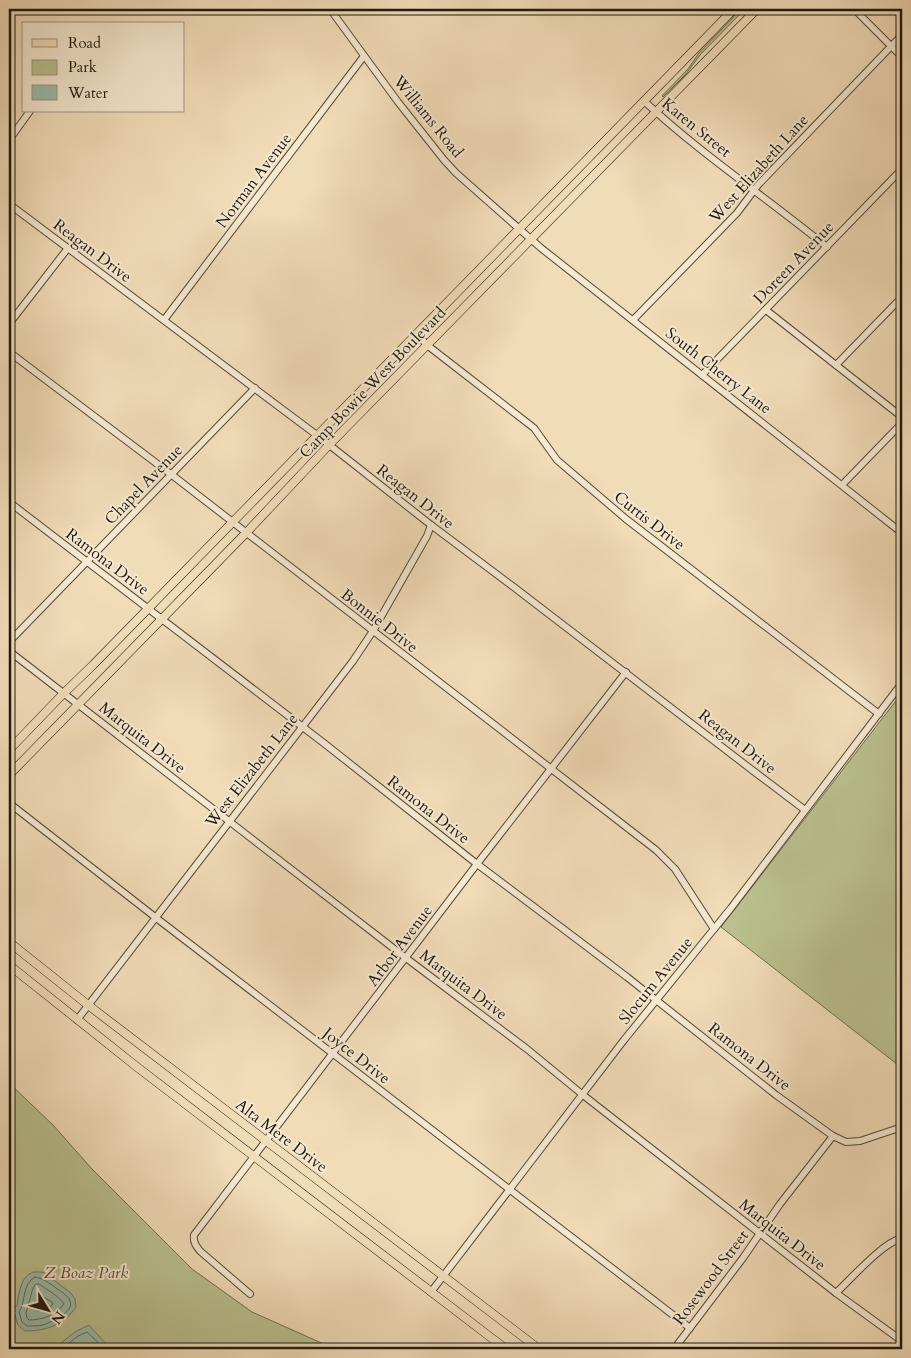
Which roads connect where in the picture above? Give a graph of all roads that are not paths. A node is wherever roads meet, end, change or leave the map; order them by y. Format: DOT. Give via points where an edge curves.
graph roads {
  1 [pos="330,9"];
  2 [pos="734,9"];
  3 [pos="757,9"];
  4 [pos="854,9"];
  5 [pos="902,35"];
  6 [pos="892,46"];
  7 [pos="364,56"];
  8 [pos="902,57"];
  9 [pos="644,101"];
  10 [pos="29,112"];
  11 [pos="656,112"];
  12 [pos="9,140"];
  13 [pos="902,169"];
  14 [pos="754,191"];
  15 [pos="9,204"];
  16 [pos="519,228"];
  17 [pos="531,240"];
  18 [pos="827,247"];
  19 [pos="68,248"];
  20 [pos="902,297"];
  21 [pos="766,310"];
  22 [pos="164,320"];
  23 [pos="633,320"];
  24 [pos="9,324"];
  25 [pos="417,334"];
  26 [pos="427,345"];
  27 [pos="9,352"];
  28 [pos="836,365"];
  29 [pos="702,375"];
  30 [pos="255,388"];
  31 [pos="902,417"];
  32 [pos="902,423"];
  33 [pos="318,436"];
  34 [pos="329,445"];
  35 [pos="172,475"];
  36 [pos="842,485"];
  37 [pos="9,502"];
  38 [pos="233,522"];
  39 [pos="431,526"];
  40 [pos="246,533"];
  41 [pos="902,533"];
  42 [pos="86,562"];
  43 [pos="148,609"];
  44 [pos="161,620"];
  45 [pos="373,631"];
  46 [pos="9,642"];
  47 [pos="9,651"];
  48 [pos="626,672"];
  49 [pos="901,684"];
  50 [pos="63,694"];
  51 [pos="77,704"];
  52 [pos="878,714"];
  53 [pos="302,728"];
  54 [pos="9,750"];
  55 [pos="550,769"];
  56 [pos="9,775"];
  57 [pos="9,802"];
  58 [pos="805,810"];
  59 [pos="229,821"];
  60 [pos="477,864"];
  61 [pos="155,918"];
  62 [pos="714,929"];
  63 [pos="9,942"];
  64 [pos="406,958"];
  65 [pos="9,965"];
  66 [pos="656,1000"];
  67 [pos="88,1005"];
  68 [pos="76,1020"];
  69 [pos="334,1054"];
  70 [pos="583,1095"];
  71 [pos="902,1127"];
  72 [pos="833,1136"];
  73 [pos="267,1141"];
  74 [pos="255,1157"];
  75 [pos="509,1190"];
  76 [pos="760,1234"];
  77 [pos="902,1238"];
  78 [pos="443,1276"];
  79 [pos="431,1292"];
  80 [pos="836,1293"];
  81 [pos="250,1294"];
  82 [pos="690,1328"];
  83 [pos="902,1341"];
  84 [pos="506,1349"];
  85 [pos="539,1349"];
  86 [pos="674,1349"];
  1 -- 7 [label="street, Williams Road"];
  2 -- 9 [label="main road, Camp Bowie West Boulevard"];
  3 -- 11 [label="main road, Camp Bowie West Boulevard"];
  4 -- 6 [label="street"];
  5 -- 6 [label="street, West Elizabeth Lane"];
  6 -- 8 [label="street"];
  6 -- 14 [label="street, West Elizabeth Lane"];
  7 -- 16 [label="street, Williams Road" via="444,160"];
  7 -- 22 [label="street, Norman Avenue"];
  9 -- 11 [label="street, Karen Street"];
  9 -- 16 [label="main road, Camp Bowie West Boulevard"];
  10 -- 12 [label="street"];
  11 -- 14 [label="street, Karen Street"];
  11 -- 17 [label="main road, Camp Bowie West Boulevard"];
  13 -- 18 [label="street, Doreen Avenue"];
  14 -- 18 [label="street, Karen Street"];
  14 -- 23 [label="street, West Elizabeth Lane" via="737,213"];
  15 -- 19 [label="street, Reagan Drive"];
  16 -- 17 [label="street, South Cherry Lane"];
  16 -- 25 [label="main road, Camp Bowie West Boulevard"];
  17 -- 23 [label="street, South Cherry Lane"];
  17 -- 26 [label="main road, Camp Bowie West Boulevard"];
  18 -- 21 [label="street, Doreen Avenue"];
  19 -- 22 [label="street, Reagan Drive"];
  19 -- 24 [label="street"];
  20 -- 28 [label="street"];
  21 -- 28 [label="street"];
  21 -- 29 [label="street, Doreen Avenue"];
  22 -- 30 [label="street, Reagan Drive"];
  23 -- 29 [label="street, South Cherry Lane"];
  25 -- 26 [label="street, Curtis Drive"];
  25 -- 33 [label="main road, Camp Bowie West Boulevard"];
  26 -- 34 [label="main road, Camp Bowie West Boulevard"];
  26 -- 52 [label="street, Curtis Drive" via="534,428 557,460 626,519"];
  27 -- 35 [label="street, Bonnie Drive"];
  28 -- 31 [label="street"];
  29 -- 36 [label="street, South Cherry Lane"];
  30 -- 33 [label="street, Reagan Drive"];
  30 -- 35 [label="street, Chapel Avenue"];
  32 -- 36 [label="street"];
  33 -- 34 [label="street, Reagan Drive"];
  33 -- 38 [label="main road, Camp Bowie West Boulevard"];
  34 -- 39 [label="street, Reagan Drive"];
  34 -- 40 [label="main road, Camp Bowie West Boulevard"];
  35 -- 38 [label="street, Bonnie Drive"];
  35 -- 42 [label="street, Chapel Avenue"];
  36 -- 41 [label="street, South Cherry Lane"];
  37 -- 42 [label="street, Ramona Drive"];
  38 -- 40 [label="street, Bonnie Drive"];
  38 -- 43 [label="main road, Camp Bowie West Boulevard"];
  39 -- 45 [label="street, West Elizabeth Lane"];
  39 -- 48 [label="street, Reagan Drive"];
  40 -- 44 [label="main road, Camp Bowie West Boulevard"];
  40 -- 45 [label="street, Bonnie Drive"];
  42 -- 43 [label="street, Ramona Drive"];
  42 -- 46 [label="street, Chapel Avenue"];
  43 -- 44 [label="street, Ramona Drive"];
  43 -- 50 [label="main road, Camp Bowie West Boulevard"];
  44 -- 51 [label="main road, Camp Bowie West Boulevard"];
  44 -- 53 [label="street, Ramona Drive"];
  45 -- 53 [label="street, West Elizabeth Lane"];
  45 -- 55 [label="street, Bonnie Drive"];
  47 -- 50 [label="street, Marquita Drive"];
  48 -- 55 [label="street, Arbor Avenue"];
  48 -- 58 [label="street, Reagan Drive"];
  49 -- 52 [label="street, Slocum Avenue"];
  50 -- 51 [label="street, Marquita Drive"];
  50 -- 54 [label="main road, Camp Bowie West Boulevard"];
  51 -- 56 [label="main road, Camp Bowie West Boulevard"];
  51 -- 59 [label="street, Marquita Drive"];
  52 -- 58 [label="street, Slocum Avenue"];
  53 -- 59 [label="street, West Elizabeth Lane"];
  53 -- 60 [label="street, Ramona Drive"];
  55 -- 60 [label="street, Arbor Avenue"];
  55 -- 62 [label="street, Bonnie Drive" via="656,850 675,869"];
  57 -- 61 [label="street, Joyce Drive"];
  58 -- 62 [label="street, Slocum Avenue"];
  59 -- 61 [label="street, West Elizabeth Lane"];
  59 -- 64 [label="street, Marquita Drive"];
  60 -- 64 [label="street, Arbor Avenue"];
  60 -- 66 [label="street, Ramona Drive"];
  61 -- 67 [label="street, West Elizabeth Lane"];
  61 -- 69 [label="street, Joyce Drive"];
  62 -- 66 [label="street, Slocum Avenue"];
  63 -- 67 [label="main road, Alta Mere Drive"];
  64 -- 69 [label="street, Arbor Avenue"];
  64 -- 70 [label="street, Marquita Drive" via="528,1049"];
  65 -- 68 [label="main road, Alta Mere Drive"];
  66 -- 70 [label="street, Slocum Avenue"];
  66 -- 72 [label="street, Ramona Drive"];
  67 -- 68 [label="street, West Elizabeth Lane"];
  67 -- 73 [label="main road, Alta Mere Drive"];
  68 -- 74 [label="main road, Alta Mere Drive"];
  69 -- 73 [label="street, Arbor Avenue"];
  69 -- 75 [label="street, Joyce Drive"];
  70 -- 75 [label="street, Slocum Avenue"];
  70 -- 76 [label="street, Marquita Drive"];
  71 -- 72 [label="street" via="846,1142"];
  72 -- 76 [label="street, Rosewood Street"];
  73 -- 74 [label="street, Arbor Avenue"];
  73 -- 78 [label="main road, Alta Mere Drive"];
  74 -- 79 [label="main road, Alta Mere Drive"];
  74 -- 81 [label="street, Arbor Avenue" via="193,1239 200,1251"];
  75 -- 78 [label="street, Slocum Avenue"];
  75 -- 82 [label="street, Joyce Drive"];
  76 -- 80 [label="street, Marquita Drive"];
  76 -- 82 [label="street, Rosewood Street"];
  77 -- 80 [label="street" via="884,1247"];
  78 -- 79 [label="street, Slocum Avenue"];
  78 -- 85 [label="main road, Alta Mere Drive"];
  79 -- 84 [label="main road, Alta Mere Drive"];
  80 -- 83 [label="street, Marquita Drive"];
  82 -- 86 [label="street, Rosewood Street"];
}
